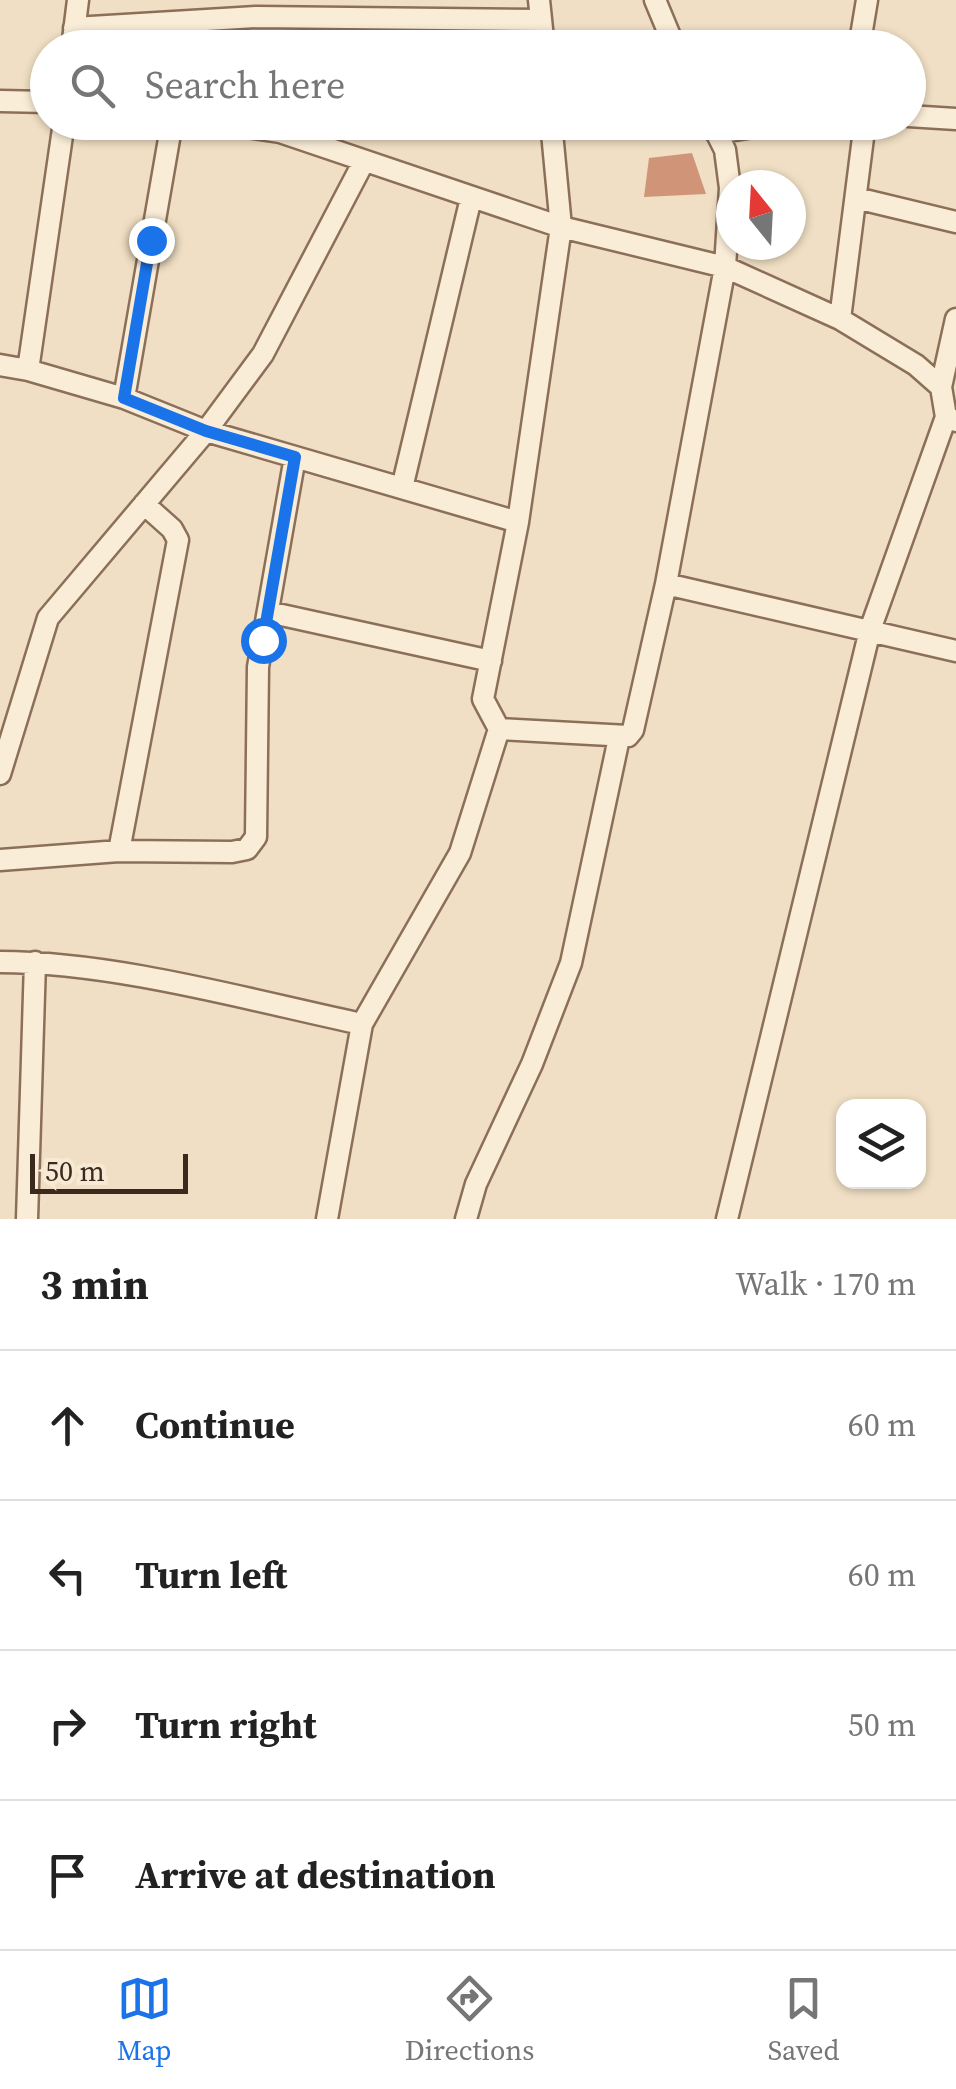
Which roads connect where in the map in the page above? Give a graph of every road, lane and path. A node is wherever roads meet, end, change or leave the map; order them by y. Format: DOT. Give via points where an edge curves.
graph roads {
  1 [pos="78,0"];
  2 [pos="655,0"];
  3 [pos="867,0"];
  4 [pos="256,8"];
  5 [pos="540,10"];
  6 [pos="74,30"];
  7 [pos="122,30"];
  8 [pos="668,30"];
  9 [pos="862,30"];
  10 [pos="0,101"];
  11 [pos="30,102"];
  12 [pos="926,117"];
  13 [pos="956,119"];
  14 [pos="61,140"];
  15 [pos="169,140"];
  16 [pos="301,140"];
  17 [pos="553,140"];
  18 [pos="720,140"];
  19 [pos="863,140"];
  20 [pos="363,163"];
  21 [pos="471,198"];
  22 [pos="856,198"];
  23 [pos="956,222"];
  24 [pos="561,227"];
  25 [pos="725,267"];
  26 [pos="840,319"];
  27 [pos="956,319"];
  28 [pos="0,366"];
  29 [pos="28,370"];
  30 [pos="941,387"];
  31 [pos="124,398"];
  32 [pos="951,419"];
  33 [pos="206,431"];
  34 [pos="295,457"];
  35 [pos="402,488"];
  36 [pos="144,504"];
  37 [pos="518,522"];
  38 [pos="666,584"];
  39 [pos="268,612"];
  40 [pos="870,630"];
  41 [pos="956,651"];
  42 [pos="491,660"];
  43 [pos="499,729"];
  44 [pos="618,738"];
  45 [pos="0,774"];
  46 [pos="119,851"];
  47 [pos="0,860"];
  48 [pos="0,962"];
  49 [pos="35,962"];
  50 [pos="362,1024"];
  51 [pos="27,1219"];
  52 [pos="328,1219"];
  53 [pos="466,1219"];
  54 [pos="728,1219"];
  1 -- 6 [label="street"];
  2 -- 8 [label="street"];
  3 -- 9 [label="street"];
  4 -- 5 [label="street"];
  4 -- 7 [label="street"];
  10 -- 11 [label="street"];
  12 -- 13 [label="street"];
  14 -- 29 [label="street"];
  15 -- 31 [label="street"];
  16 -- 20 [label="street"];
  17 -- 24 [label="street"];
  18 -- 25 [label="street" via="730,188"];
  19 -- 22 [label="street"];
  20 -- 21 [label="street"];
  20 -- 33 [label="street" via="263,354"];
  21 -- 24 [label="street"];
  21 -- 35 [label="street"];
  22 -- 23 [label="street"];
  22 -- 26 [label="street"];
  24 -- 25 [label="street"];
  24 -- 37 [label="street"];
  25 -- 26 [label="street"];
  25 -- 38 [label="street"];
  26 -- 30 [label="street"];
  27 -- 30 [label="street"];
  28 -- 29 [label="street"];
  29 -- 31 [label="street"];
  30 -- 32 [label="street"];
  31 -- 33 [label="street"];
  32 -- 40 [label="street"];
  33 -- 34 [label="street"];
  33 -- 36 [label="street"];
  34 -- 35 [label="street"];
  34 -- 39 [label="street"];
  35 -- 37 [label="street"];
  36 -- 45 [label="street" via="48,618"];
  36 -- 46 [label="street" via="178,540"];
  37 -- 42 [label="street"];
  38 -- 40 [label="street"];
  38 -- 44 [label="street" via="633,730"];
  39 -- 42 [label="street"];
  39 -- 46 [label="street" via="258,667 256,837 248,849 232,852"];
  40 -- 41 [label="street"];
  40 -- 54 [label="street"];
  42 -- 43 [label="street" via="483,699"];
  43 -- 44 [label="street"];
  43 -- 50 [label="street" via="460,853"];
  44 -- 53 [label="street" via="571,963"];
  46 -- 47 [label="street"];
  48 -- 49 [label="street"];
  49 -- 50 [label="street"];
  49 -- 51 [label="street"];
  50 -- 52 [label="street"];
}
